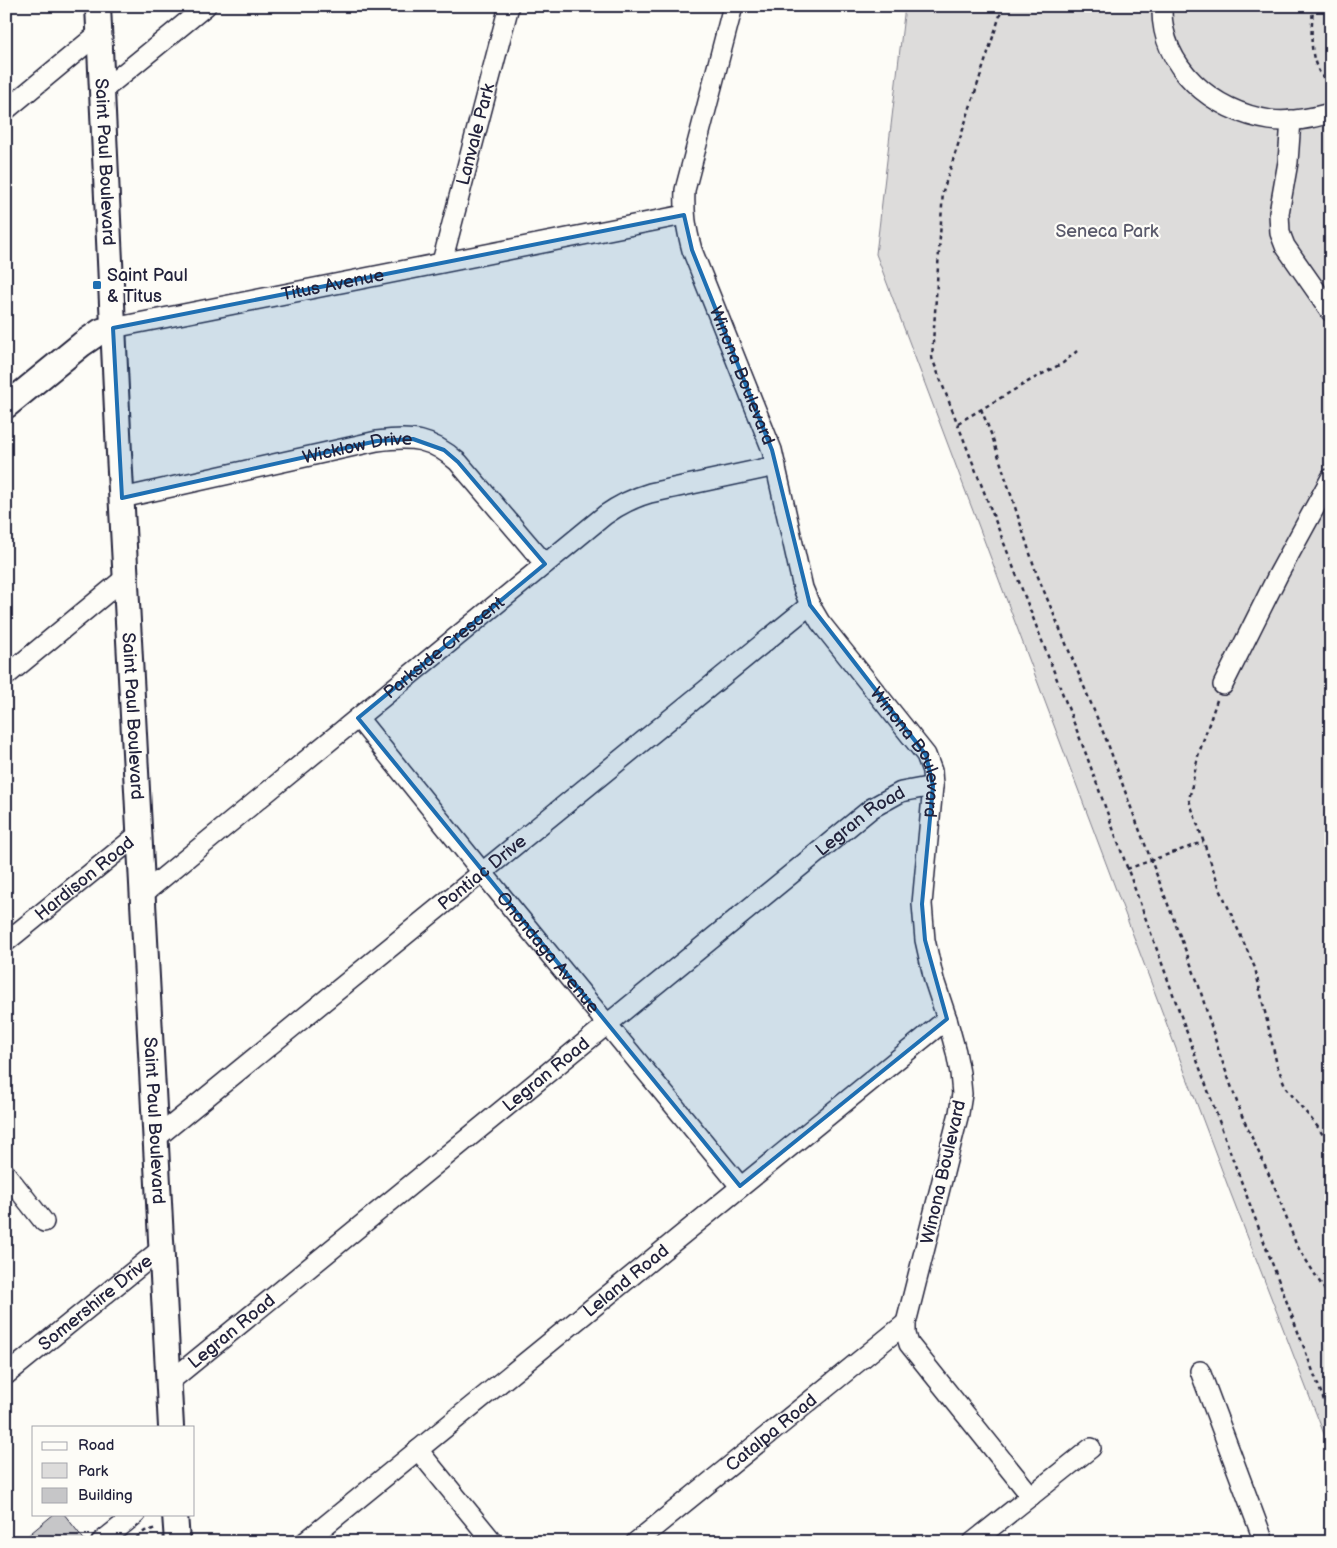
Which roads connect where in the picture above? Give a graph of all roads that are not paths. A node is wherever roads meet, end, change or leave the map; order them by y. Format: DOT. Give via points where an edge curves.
graph roads {
  1 [pos="98,6"];
  2 [pos="206,6"];
  3 [pos="509,6"];
  4 [pos="733,6"];
  5 [pos="1162,6"];
  6 [pos="99,34"];
  7 [pos="102,91"];
  8 [pos="6,110"];
  9 [pos="1331,113"];
  10 [pos="1291,120"];
  11 [pos="684,215"];
  12 [pos="442,262"];
  13 [pos="1331,312"];
  14 [pos="113,328"];
  15 [pos="6,406"];
  16 [pos="776,466"];
  17 [pos="1331,478"];
  18 [pos="122,498"];
  19 [pos="545,564"];
  20 [pos="126,578"];
  21 [pos="810,605"];
  22 [pos="6,676"];
  23 [pos="1223,685"];
  24 [pos="358,718"];
  25 [pos="933,786"];
  26 [pos="140,833"];
  27 [pos="482,872"];
  28 [pos="143,894"];
  29 [pos="6,942"];
  30 [pos="947,1019"];
  31 [pos="607,1025"];
  32 [pos="155,1139"];
  33 [pos="6,1174"];
  34 [pos="740,1186"];
  35 [pos="44,1222"];
  36 [pos="162,1249"];
  37 [pos="906,1323"];
  38 [pos="1200,1371"];
  39 [pos="6,1375"];
  40 [pos="168,1383"];
  41 [pos="171,1426"];
  42 [pos="1091,1448"];
  43 [pos="418,1450"];
  44 [pos="1031,1496"];
  45 [pos="134,1516"];
  46 [pos="101,1542"];
  47 [pos="305,1542"];
  48 [pos="493,1542"];
  49 [pos="636,1542"];
  50 [pos="973,1542"];
  51 [pos="1264,1542"];
  1 -- 6 [label="main road, Saint Paul Boulevard"];
  2 -- 7 [label="street"];
  3 -- 12 [label="street, Lanvale Park"];
  4 -- 11 [label="street, Winona Boulevard" via="685,190"];
  5 -- 10 [label="street" via="1166,43 1183,70 1204,92 1224,106 1245,114"];
  6 -- 7 [label="main road, Saint Paul Boulevard"];
  6 -- 8 [label="street"];
  7 -- 14 [label="main road, Saint Paul Boulevard"];
  9 -- 10 [label="street"];
  10 -- 13 [label="street" via="1279,213 1280,233 1285,246"];
  11 -- 12 [label="street, Titus Avenue"];
  11 -- 16 [label="street, Winona Boulevard" via="692,250"];
  12 -- 14 [label="street, Titus Avenue"];
  14 -- 15 [label="main road, Titus Avenue" via="82,344"];
  14 -- 18 [label="main road, Saint Paul Boulevard"];
  16 -- 19 [label="street, Parkside Crescent" via="634,498 605,516"];
  16 -- 21 [label="street, Winona Boulevard"];
  17 -- 23 [label="street"];
  18 -- 19 [label="street, Wicklow Drive" via="396,438 413,439 444,450 458,462"];
  18 -- 20 [label="main road, Saint Paul Boulevard"];
  19 -- 24 [label="street, Parkside Crescent"];
  20 -- 22 [label="street"];
  20 -- 26 [label="main road, Saint Paul Boulevard"];
  21 -- 25 [label="street, Winona Boulevard" via="926,755"];
  21 -- 27 [label="street, Pontiac Drive"];
  24 -- 27 [label="street, Onondaga Avenue"];
  24 -- 28 [label="street, Parkside Crescent"];
  25 -- 30 [label="street, Winona Boulevard" via="922,904 927,948"];
  25 -- 31 [label="street, Legran Road" via="900,792 872,808"];
  26 -- 28 [label="main road, Saint Paul Boulevard"];
  26 -- 29 [label="street, Hardison Road"];
  27 -- 31 [label="street, Onondaga Avenue"];
  27 -- 32 [label="street, Pontiac Drive"];
  28 -- 32 [label="main road, Saint Paul Boulevard"];
  30 -- 34 [label="street, Leland Road"];
  30 -- 37 [label="street, Winona Boulevard" via="962,1094"];
  31 -- 34 [label="street, Onondaga Avenue"];
  31 -- 40 [label="street, Legran Road"];
  32 -- 36 [label="main road, Saint Paul Boulevard"];
  33 -- 35 [label="street"];
  34 -- 43 [label="street, Leland Road"];
  36 -- 39 [label="street, Somershire Drive"];
  36 -- 40 [label="main road, Saint Paul Boulevard"];
  37 -- 44 [label="street, Winona Boulevard" via="909,1344"];
  37 -- 49 [label="street, Catalpa Road"];
  38 -- 51 [label="street"];
  40 -- 41 [label="main road, Saint Paul Boulevard"];
  42 -- 44 [label="street"];
  43 -- 47 [label="street, Leland Road"];
  43 -- 48 [label="street"];
  44 -- 50 [label="street"];
  45 -- 46 [label="street"];
}
